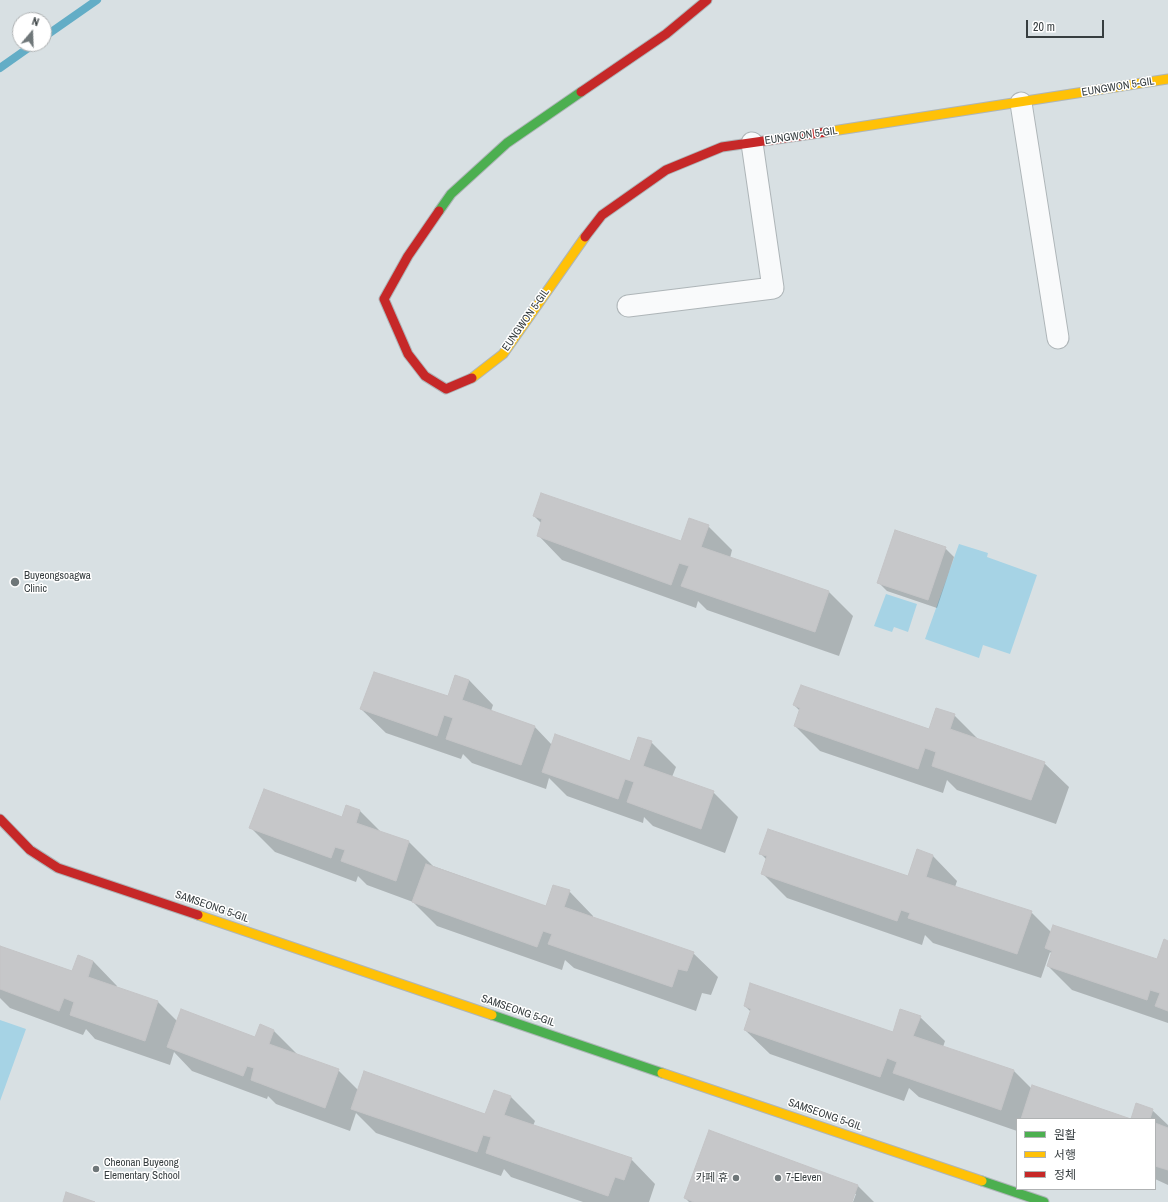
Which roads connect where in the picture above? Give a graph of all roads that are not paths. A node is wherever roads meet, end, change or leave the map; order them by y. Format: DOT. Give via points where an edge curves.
graph roads {
  1 [pos="706,0"];
  2 [pos="1168,79"];
  3 [pos="1021,103"];
  4 [pos="752,143"];
  5 [pos="628,306"];
  6 [pos="1058,338"];
  7 [pos="0,819"];
  8 [pos="1044,1202"];
  1 -- 4 [label="street, EUNGWON 5-GIL" via="666,34 508,143 451,194 408,256 384,299 408,354 425,376 446,389 471,380 503,354 602,215 666,170 722,147"];
  2 -- 3 [label="street, EUNGWON 5-GIL"];
  3 -- 4 [label="street, EUNGWON 5-GIL"];
  3 -- 6 [label="street"];
  4 -- 5 [label="street" via="773,288"];
  7 -- 8 [label="street, SAMSEONG 5-GIL" via="30,850 58,868"];
}
